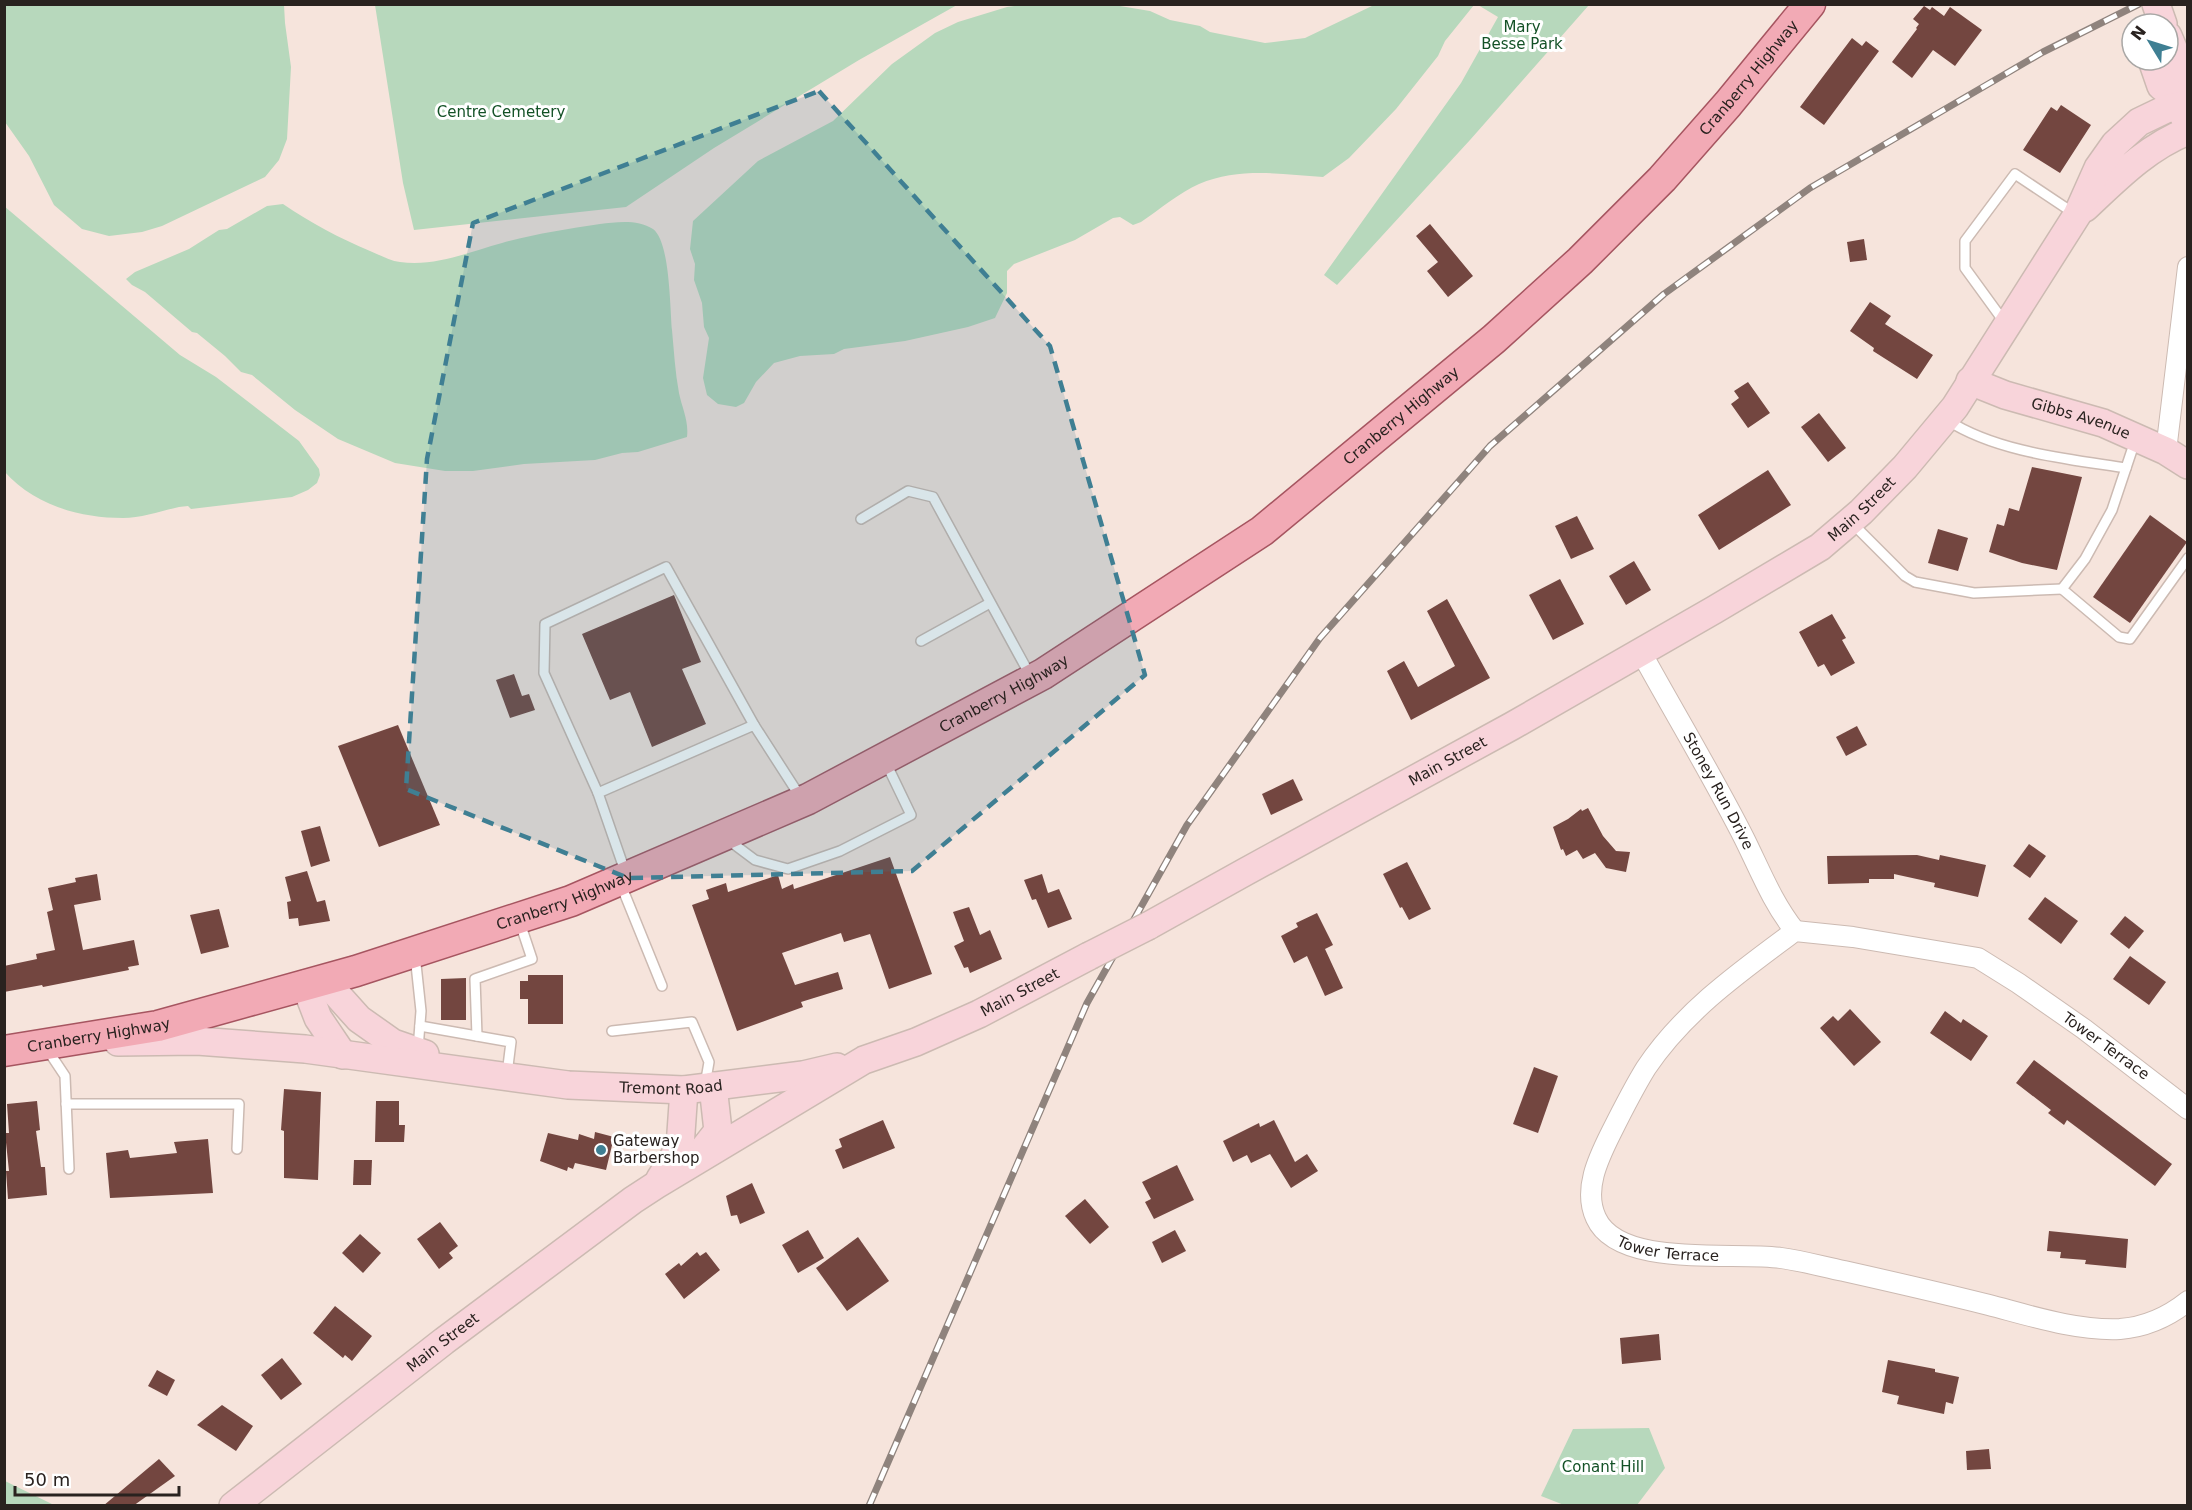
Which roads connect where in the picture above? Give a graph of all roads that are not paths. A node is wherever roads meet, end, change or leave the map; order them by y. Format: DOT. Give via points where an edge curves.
graph roads {
  1 [pos="1810,4"];
  2 [pos="2180,64"];
  3 [pos="2156,72"];
  4 [pos="2183,108"];
  5 [pos="2187,131"];
  6 [pos="2077,215"];
  7 [pos="2187,267"];
  8 [pos="2007,325"];
  9 [pos="1971,381"];
  10 [pos="1945,419"];
  11 [pos="2137,438"];
  12 [pos="2177,458"];
  13 [pos="2126,468"];
  14 [pos="861,519"];
  15 [pos="1850,522"];
  16 [pos="2187,558"];
  17 [pos="2062,589"];
  18 [pos="990,603"];
  19 [pos="921,641"];
  20 [pos="1641,652"];
  21 [pos="1033,679"];
  22 [pos="754,725"];
  23 [pos="884,759"];
  24 [pos="598,793"];
  25 [pos="803,801"];
  26 [pos="723,836"];
  27 [pos="623,878"];
  28 [pos="519,918"];
  29 [pos="1795,931"];
  30 [pos="414,952"];
  31 [pos="315,982"];
  32 [pos="662,986"];
  33 [pos="612,1031"];
  34 [pos="477,1036"];
  35 [pos="419,1039"];
  36 [pos="48,1044"];
  37 [pos="4,1051"];
  38 [pos="343,1054"];
  39 [pos="864,1060"];
  40 [pos="477,1072"];
  41 [pos="506,1077"];
  42 [pos="701,1087"];
  43 [pos="66,1104"];
  44 [pos="2187,1108"];
  45 [pos="237,1149"];
  46 [pos="695,1160"];
  47 [pos="69,1169"];
  48 [pos="656,1185"];
  49 [pos="2187,1300"];
  50 [pos="233,1506"];
  1 -- 21 [label="main road, Cranberry Highway" via="1662,179 1494,339 1262,531"];
  2 -- 4 [label="main road" via="2187,81"];
  3 -- 4 [label="main road" via="2161,86"];
  4 -- 6 [label="main road, Main Street" via="2139,122 2115,144 2097,168"];
  5 -- 6 [label="main road, Main Street" via="2163,141 2138,160"];
  6 -- 8 [label="main road, Main Street"];
  6 -- 8 [label="lane" via="2014,174 1965,241 1965,268"];
  7 -- 12 [label="street"];
  8 -- 9 [label="main road, Main Street"];
  9 -- 10 [label="main road, Main Street"];
  9 -- 11 [label="main road, Gibbs Avenue" via="2005,395 2094,420"];
  10 -- 13 [label="lane" via="1984,440"];
  10 -- 15 [label="main road, Main Street" via="1905,467"];
  11 -- 12 [label="main road, Gibbs Avenue"];
  11 -- 13 [label="lane"];
  13 -- 17 [label="lane" via="2112,510 2085,559"];
  14 -- 18 [label="lane" via="908,491 933,497"];
  15 -- 17 [label="lane" via="1915,582 1974,593"];
  15 -- 20 [label="main road, Main Street" via="1820,547"];
  16 -- 17 [label="lane" via="2130,639 2119,637"];
  18 -- 19 [label="lane"];
  18 -- 21 [label="lane"];
  20 -- 29 [label="street, Stoney Run Drive" via="1744,838 1781,914"];
  20 -- 39 [label="main road, Main Street, bridge" via="1149,926 979,1014"];
  21 -- 23 [label="main road, Cranberry Highway"];
  22 -- 24 [label="lane"];
  22 -- 24 [label="lane" via="666,567 545,624 544,673"];
  22 -- 25 [label="lane"];
  23 -- 25 [label="main road, Cranberry Highway"];
  23 -- 26 [label="lane" via="911,815 840,851 788,869 755,860"];
  24 -- 27 [label="lane"];
  25 -- 26 [label="main road, Cranberry Highway"];
  26 -- 27 [label="main road, Cranberry Highway"];
  27 -- 28 [label="main road, Cranberry Highway"];
  27 -- 32 [label="lane"];
  28 -- 30 [label="main road, Cranberry Highway"];
  28 -- 34 [label="lane" via="532,958 475,979"];
  29 -- 44 [label="street, Tower Terrace" via="1978,958 2084,1029"];
  29 -- 49 [label="street, Tower Terrace" via="1706,1001 1647,1066 1606,1143 1590,1195 1596,1219 1613,1238 1637,1249 1665,1254 1781,1258 2091,1328 2145,1325 2174,1312"];
  30 -- 31 [label="main road, Cranberry Highway"];
  30 -- 35 [label="lane" via="421,1011"];
  31 -- 35 [label="main road, Tremont Road" via="393,1043"];
  31 -- 36 [label="main road, Cranberry Highway" via="158,1026"];
  31 -- 38 [label="main road" via="318,1018"];
  33 -- 42 [label="lane" via="692,1022 709,1062"];
  34 -- 35 [label="lane"];
  34 -- 41 [label="lane" via="511,1042"];
  35 -- 40 [label="main road, Tremont Road"];
  36 -- 37 [label="main road, Cranberry Highway"];
  36 -- 38 [label="main road, Tremont Road" via="197,1041"];
  36 -- 43 [label="lane" via="65,1076"];
  38 -- 40 [label="main road, Tremont Road"];
  39 -- 42 [label="main road, Tremont Road" via="802,1075"];
  39 -- 46 [label="main road, Main Street"];
  40 -- 41 [label="main road, Tremont Road"];
  41 -- 42 [label="main road, Tremont Road" via="568,1085"];
  42 -- 46 [label="main road, Main Street" via="718,1131"];
  42 -- 48 [label="main road, Main Street" via="680,1148"];
  43 -- 45 [label="lane" via="239,1104"];
  43 -- 47 [label="lane"];
  46 -- 48 [label="main road, Main Street"];
  48 -- 50 [label="main road, Main Street" via="444,1341"];
}
